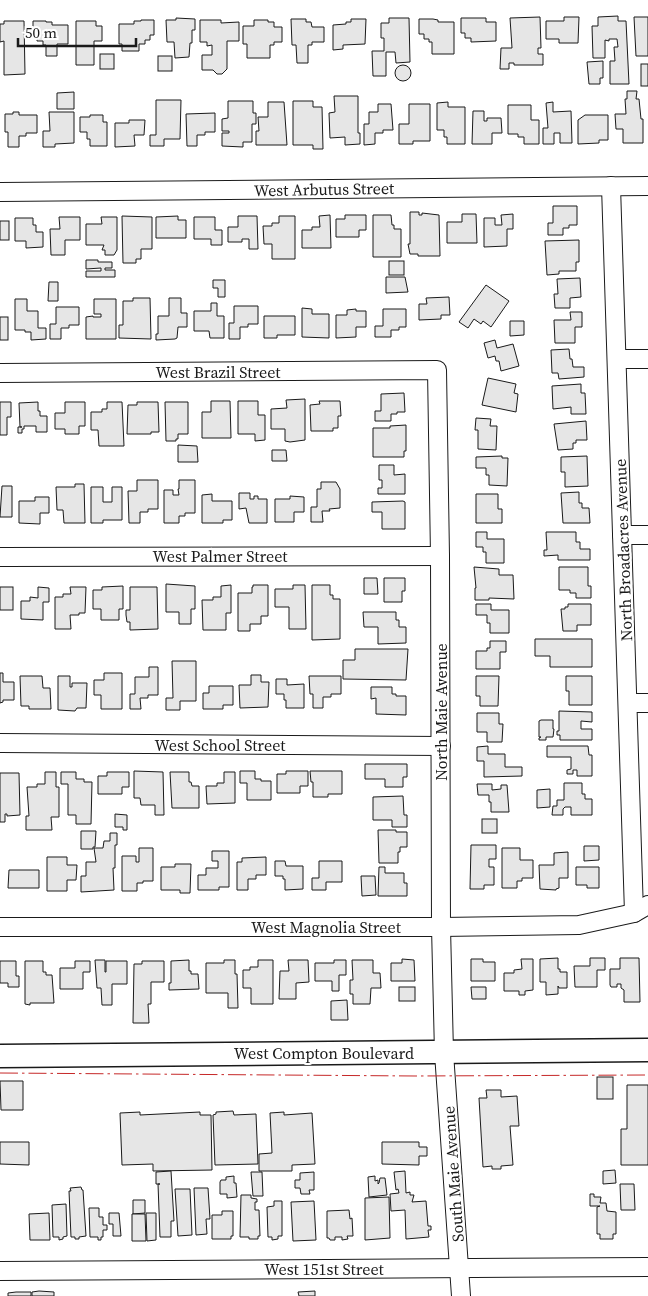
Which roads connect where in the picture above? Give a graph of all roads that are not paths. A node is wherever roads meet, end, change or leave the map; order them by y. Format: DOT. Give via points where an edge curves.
graph roads {
  1 [pos="612,186"];
  2 [pos="648,186"];
  3 [pos="0,192"];
  4 [pos="617,359"];
  5 [pos="648,359"];
  6 [pos="437,370"];
  7 [pos="0,373"];
  8 [pos="622,535"];
  9 [pos="648,535"];
  10 [pos="440,556"];
  11 [pos="0,557"];
  12 [pos="628,703"];
  13 [pos="648,703"];
  14 [pos="0,744"];
  15 [pos="441,746"];
  16 [pos="641,909"];
  17 [pos="0,927"];
  18 [pos="441,927"];
  19 [pos="648,1050"];
  20 [pos="444,1053"];
  21 [pos="0,1056"];
  22 [pos="648,1267"];
  23 [pos="460,1269"];
  24 [pos="0,1271"];
  25 [pos="461,1296"];
  1 -- 2 [label="street, West Arbutus Street"];
  1 -- 3 [label="street, West Arbutus Street"];
  1 -- 4 [label="street, North Broadacres Avenue"];
  4 -- 5 [label="street"];
  4 -- 8 [label="street, North Broadacres Avenue"];
  6 -- 7 [label="street, West Brazil Street"];
  6 -- 10 [label="street, North Maie Avenue"];
  8 -- 9 [label="street"];
  8 -- 12 [label="street, North Broadacres Avenue"];
  10 -- 11 [label="street, West Palmer Street"];
  10 -- 15 [label="street, North Maie Avenue"];
  12 -- 13 [label="street"];
  12 -- 16 [label="street, North Broadacres Avenue"];
  14 -- 15 [label="street, West School Street"];
  15 -- 18 [label="street, North Maie Avenue"];
  16 -- 18 [label="street, West Magnolia Street" via="578,925"];
  17 -- 18 [label="street, West Magnolia Street"];
  18 -- 20 [label="street, North Maie Avenue"];
  19 -- 20 [label="main road, West Compton Boulevard"];
  20 -- 21 [label="main road, West Compton Boulevard"];
  20 -- 23 [label="street, South Maie Avenue"];
  22 -- 23 [label="street, West 151st Street"];
  23 -- 24 [label="street, West 151st Street"];
  23 -- 25 [label="street, South Maie Avenue"];
}
